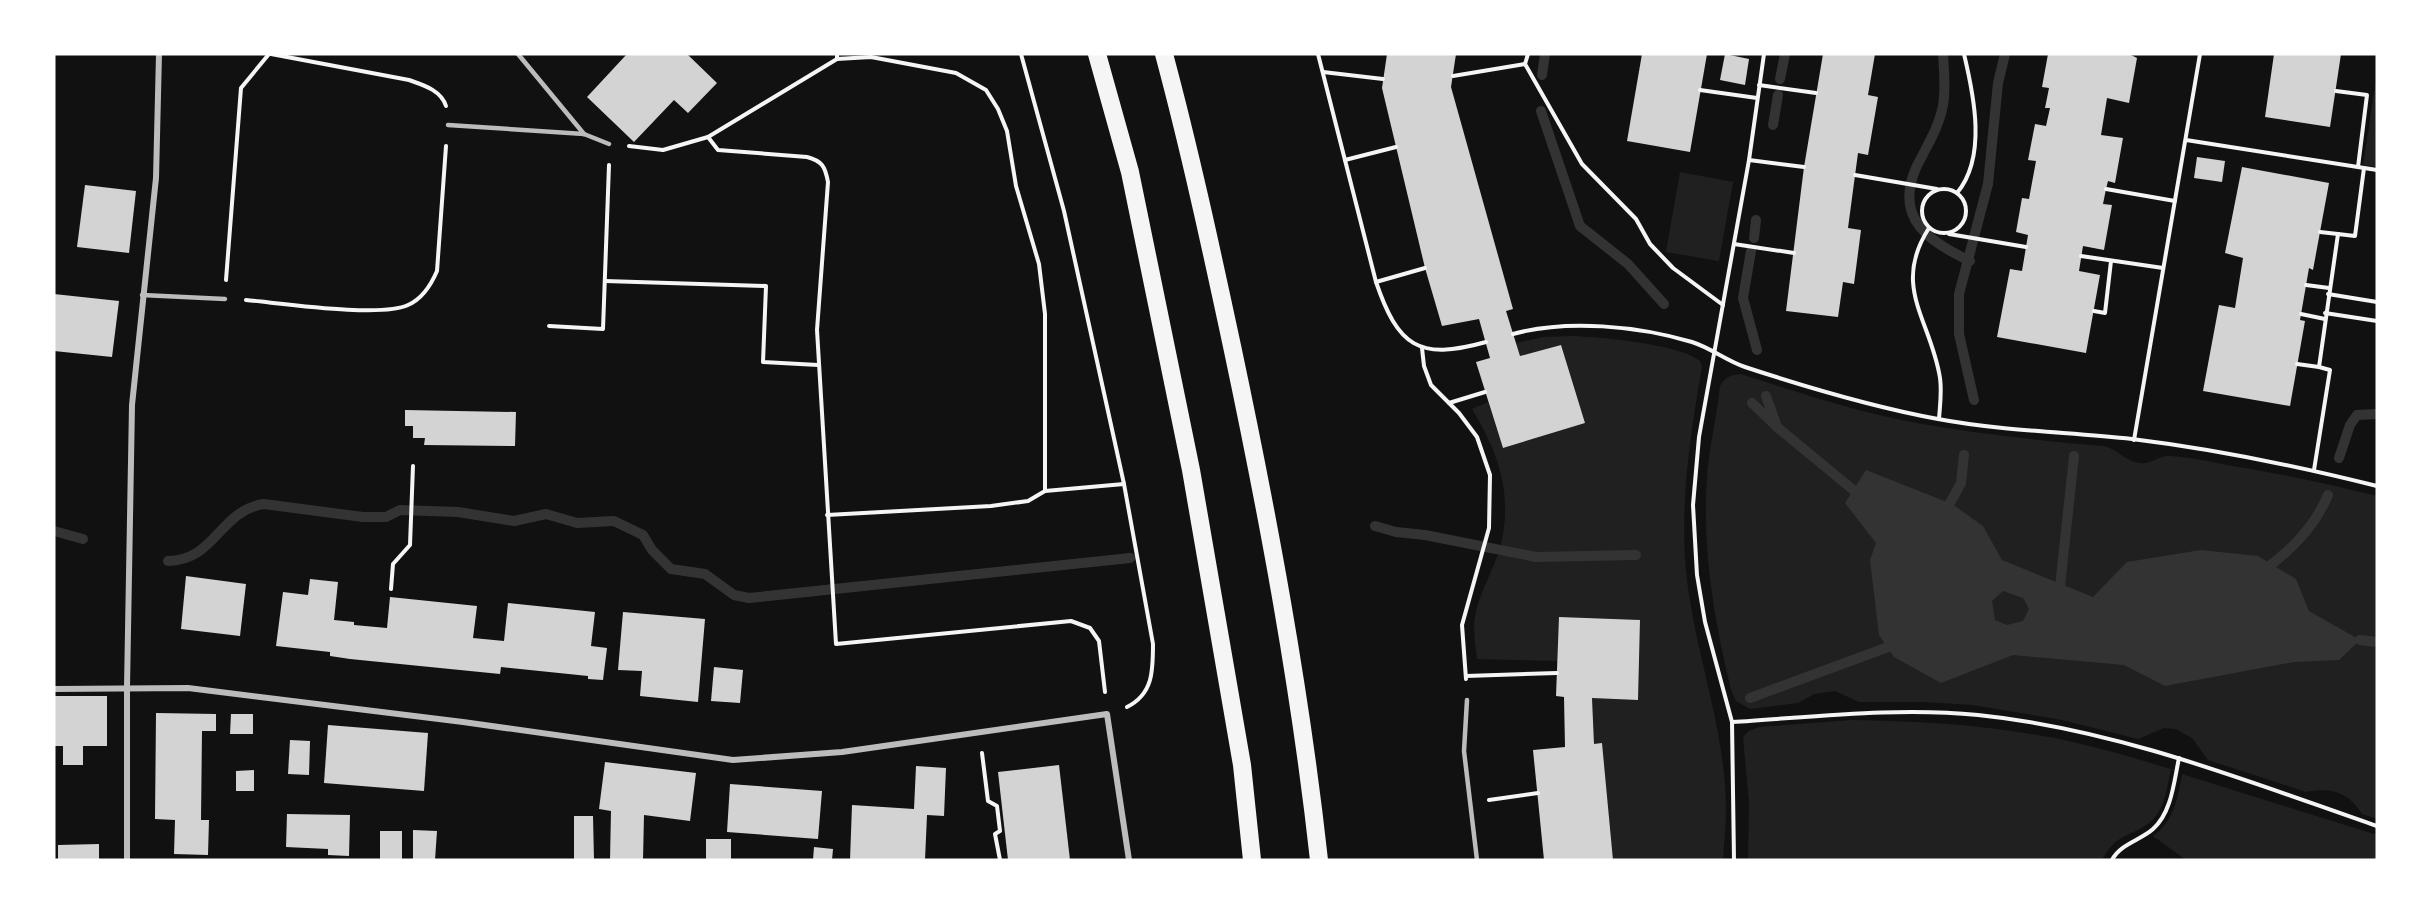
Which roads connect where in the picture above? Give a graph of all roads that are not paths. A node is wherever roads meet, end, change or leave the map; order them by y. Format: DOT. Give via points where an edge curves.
graph roads {
  1 [pos="159,54"];
  2 [pos="518,54"];
  3 [pos="1097,54"];
  4 [pos="1164,54"];
  5 [pos="448,125"];
  6 [pos="584,134"];
  7 [pos="609,144"];
  8 [pos="142,295"];
  9 [pos="225,299"];
  10 [pos="127,687"];
  11 [pos="54,689"];
  12 [pos="1467,700"];
  13 [pos="127,860"];
  14 [pos="1129,860"];
  15 [pos="1252,860"];
  16 [pos="1319,860"];
  17 [pos="1477,860"];
  1 -- 8 [label="street" via="156,178"];
  2 -- 6 [label="lane"];
  3 -- 15 [label="highway" via="1130,172 1191,470 1242,765"];
  4 -- 16 [label="highway" via="1190,151 1259,471 1307,751"];
  5 -- 6 [label="lane"];
  6 -- 7 [label="lane"];
  8 -- 9 [label="lane"];
  8 -- 10 [label="street" via="132,405"];
  10 -- 11 [label="street"];
  10 -- 13 [label="street"];
  10 -- 14 [label="street" via="188,688 733,760 842,753 1107,714"];
  12 -- 17 [label="lane" via="1464,751"];
}
